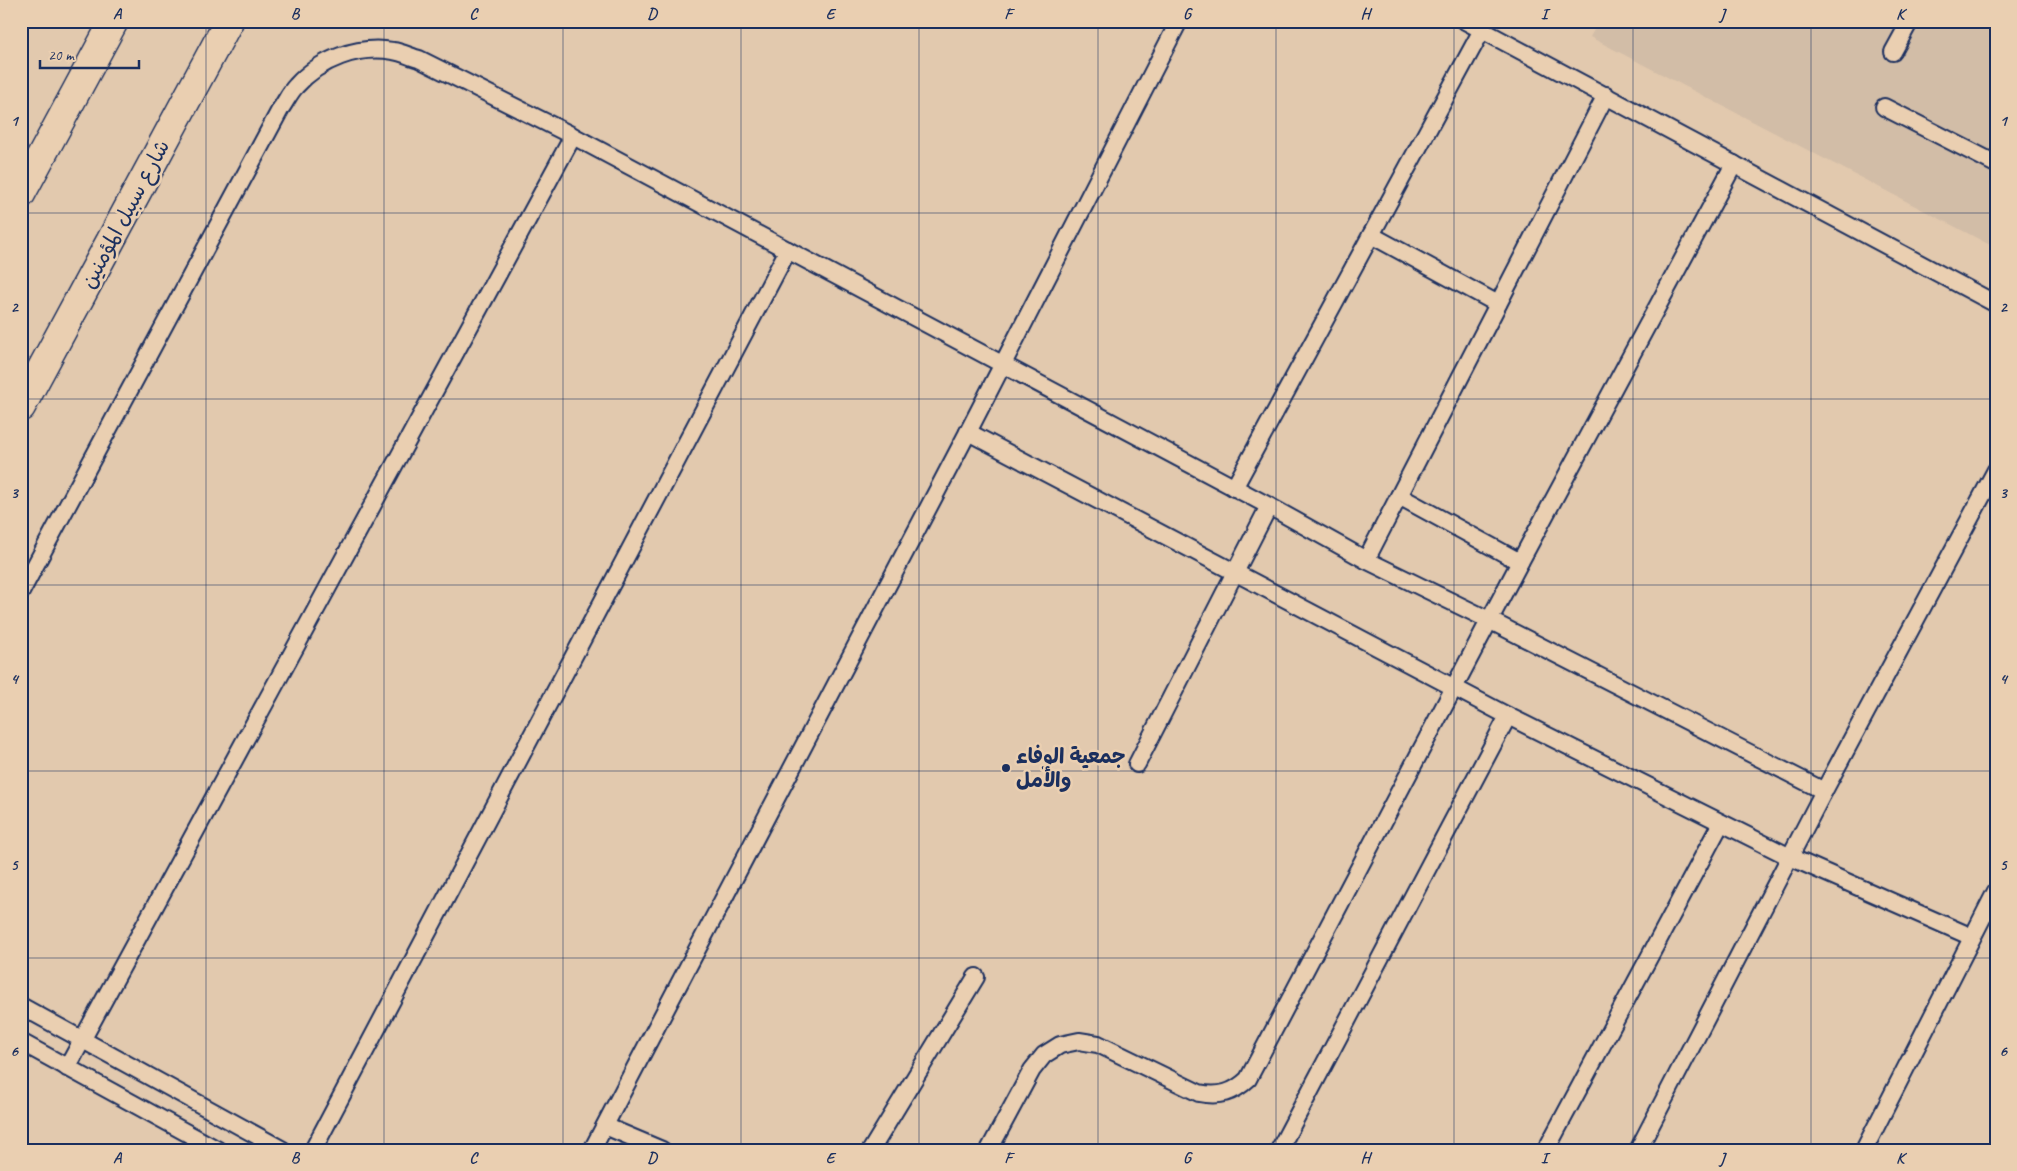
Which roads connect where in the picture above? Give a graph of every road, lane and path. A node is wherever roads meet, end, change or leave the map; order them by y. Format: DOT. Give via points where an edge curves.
graph roads {
  1 [pos="114,21"];
  2 [pos="229,21"];
  3 [pos="1179,21"];
  4 [pos="1465,21"];
  5 [pos="1910,21"];
  6 [pos="1482,30"];
  7 [pos="1893,52"];
  8 [pos="1606,95"];
  9 [pos="1884,108"];
  10 [pos="573,136"];
  11 [pos="1734,164"];
  12 [pos="1996,164"];
  13 [pos="21,194"];
  14 [pos="1371,235"];
  15 [pos="788,250"];
  16 [pos="1498,304"];
  17 [pos="1996,304"];
  18 [pos="1002,363"];
  19 [pos="21,407"];
  20 [pos="968,432"];
  21 [pos="1996,470"];
  22 [pos="1234,488"];
  23 [pos="1399,496"];
  24 [pos="1269,506"];
  25 [pos="1366,560"];
  26 [pos="1520,562"];
  27 [pos="1235,572"];
  28 [pos="21,592"];
  29 [pos="1489,620"];
  30 [pos="1453,688"];
  31 [pos="1508,716"];
  32 [pos="1137,764"];
  33 [pos="1824,791"];
  34 [pos="1721,823"];
  35 [pos="1790,857"];
  36 [pos="1996,891"];
  37 [pos="1972,937"];
  38 [pos="976,977"];
  39 [pos="21,1006"];
  40 [pos="82,1040"];
  41 [pos="21,1042"];
  42 [pos="67,1068"];
  43 [pos="606,1126"];
  44 [pos="218,1150"];
  45 [pos="283,1150"];
  46 [pos="313,1150"];
  47 [pos="592,1150"];
  48 [pos="662,1150"];
  49 [pos="870,1150"];
  50 [pos="989,1150"];
  51 [pos="1279,1150"];
  52 [pos="1546,1150"];
  53 [pos="1638,1150"];
  54 [pos="1864,1150"];
  1 -- 13 [label="main road"];
  2 -- 19 [label="main road, شارع سبيل المؤمنين"];
  3 -- 18 [label="lane"];
  4 -- 6 [label="lane"];
  5 -- 7 [label="lane"];
  6 -- 8 [label="lane"];
  6 -- 14 [label="lane"];
  8 -- 11 [label="lane"];
  8 -- 16 [label="lane"];
  9 -- 12 [label="lane"];
  10 -- 15 [label="lane"];
  10 -- 28 [label="lane" via="419,60 394,51 366,50 340,55 316,68 296,86 281,108"];
  10 -- 40 [label="lane"];
  11 -- 17 [label="lane"];
  11 -- 26 [label="lane"];
  14 -- 16 [label="lane"];
  14 -- 22 [label="lane"];
  15 -- 18 [label="lane"];
  15 -- 46 [label="lane"];
  16 -- 23 [label="lane"];
  18 -- 20 [label="lane"];
  18 -- 22 [label="lane"];
  20 -- 27 [label="lane"];
  20 -- 43 [label="lane"];
  21 -- 33 [label="lane"];
  22 -- 24 [label="lane"];
  23 -- 25 [label="lane"];
  23 -- 26 [label="lane"];
  24 -- 25 [label="lane"];
  24 -- 27 [label="lane"];
  25 -- 29 [label="lane"];
  26 -- 29 [label="lane"];
  27 -- 30 [label="lane"];
  27 -- 32 [label="lane"];
  29 -- 30 [label="lane"];
  29 -- 33 [label="lane"];
  30 -- 31 [label="lane"];
  30 -- 50 [label="lane" via="1248,1079 1226,1094 1212,1096 1199,1093 1098,1044 1079,1041 1060,1045 1044,1055 1032,1070"];
  31 -- 34 [label="lane"];
  31 -- 51 [label="lane"];
  33 -- 35 [label="lane"];
  34 -- 35 [label="lane"];
  34 -- 52 [label="lane"];
  35 -- 37 [label="lane"];
  35 -- 53 [label="lane"];
  36 -- 37 [label="lane"];
  37 -- 54 [label="lane"];
  38 -- 49 [label="lane"];
  39 -- 40 [label="lane"];
  40 -- 42 [label="lane"];
  40 -- 45 [label="lane"];
  41 -- 42 [label="lane"];
  42 -- 44 [label="lane"];
  43 -- 47 [label="lane"];
  43 -- 48 [label="lane"];
}
